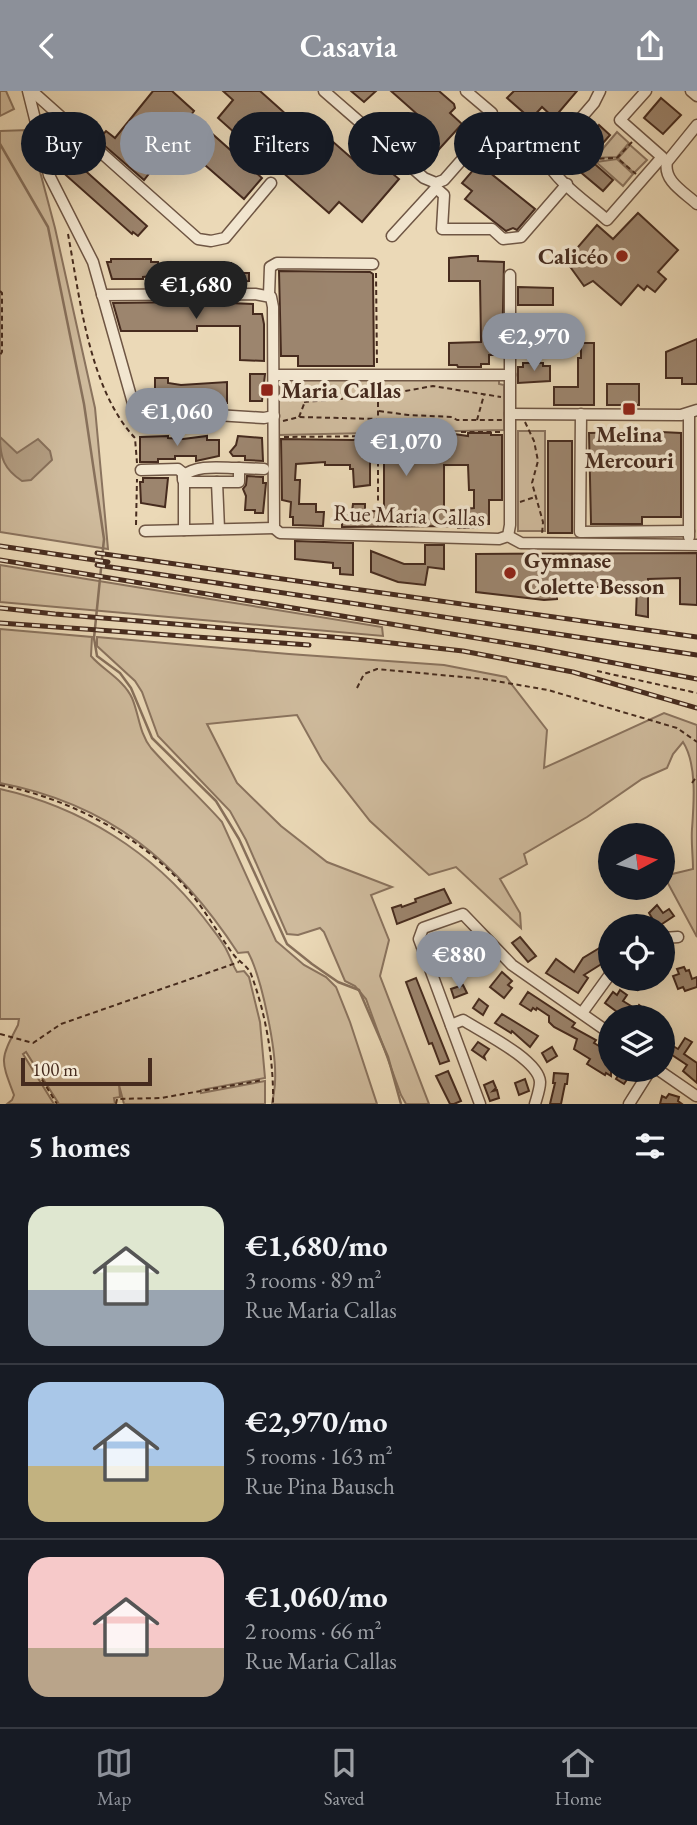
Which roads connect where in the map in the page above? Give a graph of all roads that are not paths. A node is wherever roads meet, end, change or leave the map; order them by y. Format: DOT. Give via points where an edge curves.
graph roads {
  1 [pos="30,91"];
  2 [pos="324,91"];
  3 [pos="466,91"];
  4 [pos="600,91"];
  5 [pos="646,91"];
  6 [pos="691,91"];
  7 [pos="697,96"];
  8 [pos="491,112"];
  9 [pos="586,112"];
  10 [pos="697,125"];
  11 [pos="664,160"];
  12 [pos="454,169"];
  13 [pos="557,175"];
  14 [pos="271,183"];
  15 [pos="566,184"];
  16 [pos="436,185"];
  17 [pos="697,204"];
  18 [pos="392,236"];
  19 [pos="373,264"];
  20 [pos="510,275"];
  21 [pos="102,295"];
  22 [pos="269,295"];
  23 [pos="274,375"];
  24 [pos="510,375"];
  25 [pos="693,412"];
  26 [pos="581,414"];
  27 [pos="274,416"];
  28 [pos="510,422"];
  29 [pos="267,464"];
  30 [pos="209,468"];
  31 [pos="239,468"];
  32 [pos="138,471"];
  33 [pos="183,479"];
  34 [pos="213,482"];
  35 [pos="275,528"];
  36 [pos="219,529"];
  37 [pos="184,530"];
  38 [pos="145,531"];
  39 [pos="689,531"];
  40 [pos="508,536"];
  41 [pos="693,545"];
  42 [pos="675,937"];
  43 [pos="678,937"];
  44 [pos="598,991"];
  45 [pos="582,1013"];
  46 [pos="451,1024"];
  47 [pos="598,1025"];
  48 [pos="675,1081"];
  49 [pos="643,1082"];
  50 [pos="696,1096"];
  51 [pos="480,1104"];
  52 [pos="535,1104"];
  53 [pos="629,1104"];
  1 -- 14 [label="street" via="198,239 225,238"];
  1 -- 21 [label="street" via="49,175 93,262"];
  2 -- 16 [label="street"];
  3 -- 8 [label="street"];
  4 -- 9 [label="street"];
  5 -- 11 [label="street" via="620,120"];
  6 -- 7 [label="street"];
  10 -- 11 [label="street"];
  11 -- 15 [label="street" via="607,220"];
  11 -- 17 [label="street" via="670,180"];
  12 -- 16 [label="street"];
  13 -- 15 [label="street"];
  15 -- 16 [label="street" via="527,232 511,239 503,239 492,229 442,229 444,195"];
  16 -- 18 [label="street"];
  19 -- 22 [label="street" via="278,263 270,267"];
  20 -- 24 [label="street, Rue Maria Callas"];
  21 -- 22 [label="street"];
  21 -- 27 [label="street" via="138,421"];
  22 -- 23 [label="street"];
  23 -- 24 [label="street"];
  23 -- 27 [label="street"];
  24 -- 28 [label="street, Rue Maria Callas"];
  25 -- 26 [label="street"];
  25 -- 39 [label="street"];
  26 -- 28 [label="street" via="525,414"];
  26 -- 39 [label="street" via="580,533"];
  27 -- 29 [label="street"];
  28 -- 40 [label="street, Rue Maria Callas"];
  29 -- 31 [label="street"];
  29 -- 35 [label="street"];
  30 -- 31 [label="street"];
  30 -- 33 [label="street" via="193,470"];
  30 -- 34 [label="street"];
  31 -- 34 [label="street" via="239,482"];
  32 -- 33 [label="street" via="178,469"];
  33 -- 34 [label="street"];
  33 -- 37 [label="street"];
  34 -- 36 [label="street"];
  35 -- 36 [label="street, Rue Maria Callas"];
  35 -- 40 [label="street, Rue Maria Callas" via="280,533"];
  36 -- 37 [label="street, Rue Maria Callas"];
  37 -- 38 [label="street, Rue Maria Callas"];
  39 -- 41 [label="street"];
  40 -- 41 [label="street" via="521,543"];
  42 -- 43 [label="street"];
  44 -- 45 [label="street"];
  45 -- 46 [label="street" via="512,965 463,914 423,928 419,939"];
  45 -- 47 [label="street"];
  46 -- 51 [label="street"];
  46 -- 52 [label="street" via="463,1020 530,1062 540,1082"];
  48 -- 50 [label="street"];
  49 -- 53 [label="street"];
}
